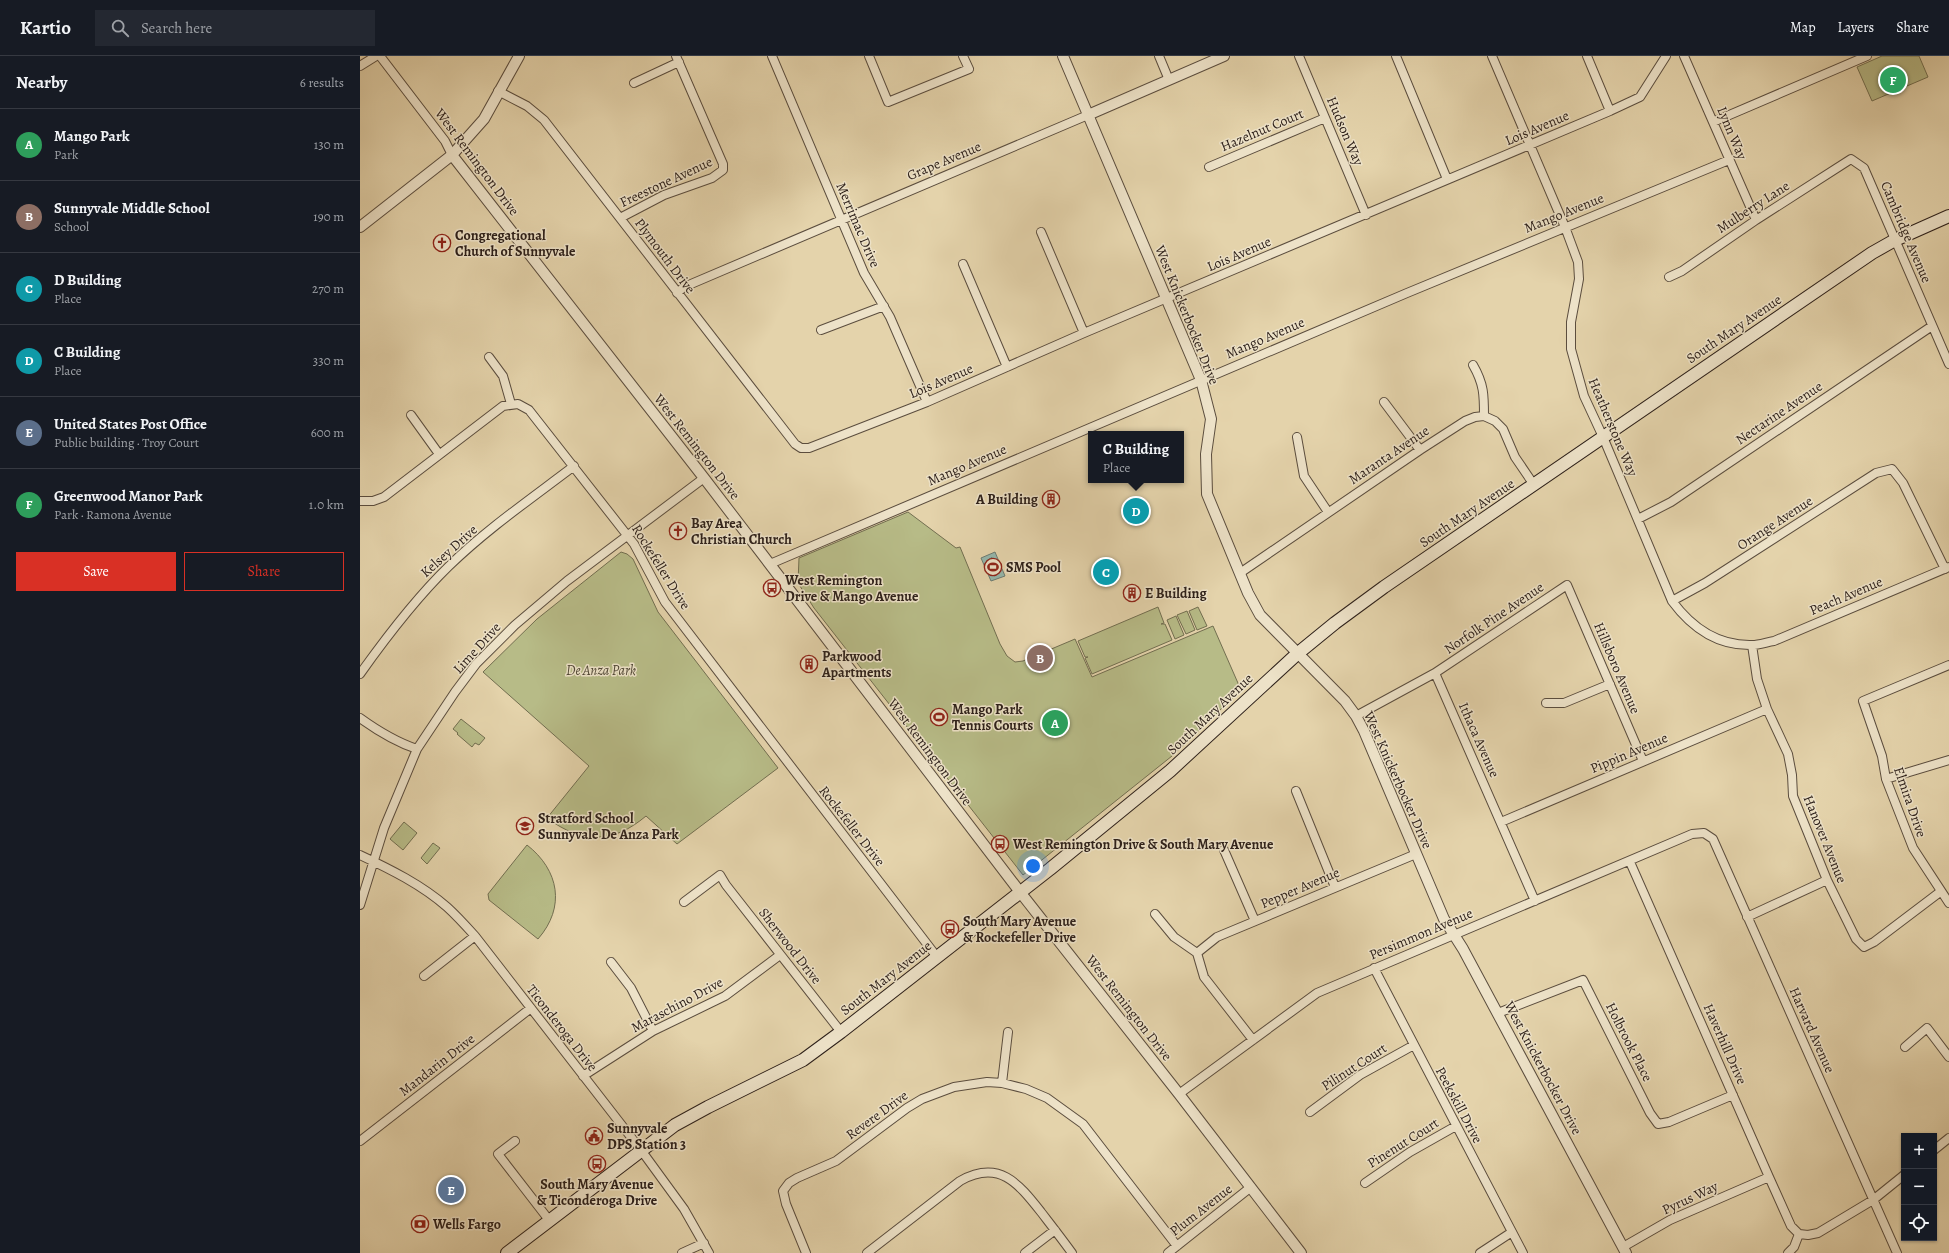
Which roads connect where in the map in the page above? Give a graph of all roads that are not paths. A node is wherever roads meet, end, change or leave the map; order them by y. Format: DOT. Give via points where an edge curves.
graph roads {
  1 [pos="376,56"];
  2 [pos="380,56"];
  3 [pos="519,56"];
  4 [pos="772,56"];
  5 [pos="868,56"];
  6 [pos="963,56"];
  7 [pos="1063,56"];
  8 [pos="1159,56"];
  9 [pos="1224,56"];
  10 [pos="1299,56"];
  11 [pos="1396,56"];
  12 [pos="1492,56"];
  13 [pos="1587,56"];
  14 [pos="1666,56"];
  15 [pos="1684,56"];
  16 [pos="1867,56"];
  17 [pos="678,59"];
  18 [pos="360,66"];
  19 [pos="1169,80"];
  20 [pos="634,83"];
  21 [pos="498,91"];
  22 [pos="1610,111"];
  23 [pos="1088,115"];
  24 [pos="1326,118"];
  25 [pos="1713,122"];
  26 [pos="1530,146"];
  27 [pos="452,155"];
  28 [pos="1852,159"];
  29 [pos="1729,160"];
  30 [pos="1209,167"];
  31 [pos="1448,179"];
  32 [pos="1366,215"];
  33 [pos="1949,216"];
  34 [pos="620,218"];
  35 [pos="841,220"];
  36 [pos="1756,220"];
  37 [pos="360,226"];
  38 [pos="1565,227"];
  39 [pos="1041,232"];
  40 [pos="1895,240"];
  41 [pos="963,264"];
  42 [pos="1669,277"];
  43 [pos="677,293"];
  44 [pos="1167,299"];
  45 [pos="884,306"];
  46 [pos="1932,326"];
  47 [pos="821,330"];
  48 [pos="1084,333"];
  49 [pos="490,357"];
  50 [pos="1949,364"];
  51 [pos="1473,365"];
  52 [pos="1007,367"];
  53 [pos="1201,380"];
  54 [pos="927,402"];
  55 [pos="1384,402"];
  56 [pos="510,404"];
  57 [pos="411,416"];
  58 [pos="1484,416"];
  59 [pos="1297,437"];
  60 [pos="1603,437"];
  61 [pos="801,448"];
  62 [pos="1420,450"];
  63 [pos="439,454"];
  64 [pos="574,466"];
  65 [pos="704,478"];
  66 [pos="1534,485"];
  67 [pos="360,502"];
  68 [pos="1328,512"];
  69 [pos="1638,519"];
  70 [pos="628,536"];
  71 [pos="770,564"];
  72 [pos="1947,568"];
  73 [pos="1240,573"];
  74 [pos="1567,585"];
  75 [pos="1672,600"];
  76 [pos="1752,645"];
  77 [pos="1297,654"];
  78 [pos="1949,665"];
  79 [pos="1435,673"];
  80 [pos="360,674"];
  81 [pos="1610,684"];
  82 [pos="1546,703"];
  83 [pos="1767,709"];
  84 [pos="1356,716"];
  85 [pos="360,718"];
  86 [pos="417,749"];
  87 [pos="1949,760"];
  88 [pos="1643,761"];
  89 [pos="1886,779"];
  90 [pos="1296,791"];
  91 [pos="1501,822"];
  92 [pos="1692,834"];
  93 [pos="1224,850"];
  94 [pos="1416,854"];
  95 [pos="360,855"];
  96 [pos="374,862"];
  97 [pos="1630,862"];
  98 [pos="1827,880"];
  99 [pos="1335,887"];
  100 [pos="1020,892"];
  101 [pos="1940,892"];
  102 [pos="1535,901"];
  103 [pos="684,902"];
  104 [pos="1949,903"];
  105 [pos="360,905"];
  106 [pos="1155,914"];
  107 [pos="1747,917"];
  108 [pos="1255,921"];
  109 [pos="1453,934"];
  110 [pos="475,936"];
  111 [pos="1197,953"];
  112 [pos="780,955"];
  113 [pos="937,957"];
  114 [pos="611,962"];
  115 [pos="1374,968"];
  116 [pos="424,976"];
  117 [pos="531,1008"];
  118 [pos="1498,1014"];
  119 [pos="653,1031"];
  120 [pos="841,1032"];
  121 [pos="1008,1032"];
  122 [pos="1253,1040"];
  123 [pos="1414,1046"];
  124 [pos="1905,1047"];
  125 [pos="1949,1057"];
  126 [pos="583,1076"];
  127 [pos="1002,1083"];
  128 [pos="1179,1094"];
  129 [pos="1733,1095"];
  130 [pos="1310,1112"];
  131 [pos="1456,1126"];
  132 [pos="1949,1138"];
  133 [pos="360,1141"];
  134 [pos="515,1141"];
  135 [pos="1937,1148"];
  136 [pos="641,1150"];
  137 [pos="1769,1176"];
  138 [pos="1901,1177"];
  139 [pos="1365,1183"];
  140 [pos="1251,1187"];
  141 [pos="1873,1200"];
  142 [pos="549,1220"];
  143 [pos="1055,1230"];
  144 [pos="1512,1232"];
  145 [pos="1799,1234"];
  146 [pos="704,1243"];
  147 [pos="1177,1246"];
  148 [pos="1625,1250"];
  149 [pos="507,1253"];
  150 [pos="682,1253"];
  151 [pos="709,1253"];
  152 [pos="806,1253"];
  153 [pos="867,1253"];
  154 [pos="1025,1253"];
  155 [pos="1072,1253"];
  156 [pos="1168,1253"];
  157 [pos="1301,1253"];
  158 [pos="1480,1253"];
  159 [pos="1523,1253"];
  160 [pos="1788,1253"];
  161 [pos="1897,1253"];
  1 -- 18 [label="street"];
  2 -- 27 [label="street, West Remington Drive"];
  3 -- 21 [label="street"];
  4 -- 35 [label="street, Merrimac Drive"];
  5 -- 6 [label="street" via="888,102 969,69"];
  7 -- 23 [label="street, West Knickerbocker Drive"];
  8 -- 19 [label="street"];
  9 -- 19 [label="street, Grape Avenue"];
  10 -- 24 [label="street, Hudson Way"];
  11 -- 31 [label="street"];
  12 -- 26 [label="street, Heatherstone Way"];
  13 -- 22 [label="street"];
  14 -- 22 [label="street, Lois Avenue" via="1640,97"];
  15 -- 25 [label="street, Lynn Way"];
  16 -- 25 [label="street"];
  17 -- 20 [label="street"];
  17 -- 34 [label="street, Freestone Avenue" via="723,164 723,170 712,178 664,195"];
  19 -- 23 [label="street, Grape Avenue"];
  21 -- 27 [label="street" via="484,118"];
  21 -- 34 [label="street, Plymouth Drive" via="527,106 544,120"];
  22 -- 26 [label="street, Lois Avenue"];
  23 -- 35 [label="street, Grape Avenue"];
  23 -- 44 [label="street, West Knickerbocker Drive"];
  24 -- 30 [label="street, Hazelnut Court"];
  24 -- 32 [label="street, Hudson Way"];
  25 -- 29 [label="street, Lynn Way"];
  26 -- 31 [label="street, Lois Avenue"];
  26 -- 38 [label="street, Heatherstone Way"];
  27 -- 37 [label="street"];
  27 -- 65 [label="street, West Remington Drive"];
  28 -- 36 [label="street, Mulberry Lane"];
  28 -- 40 [label="street, Cambridge Avenue" via="1864,168"];
  29 -- 36 [label="street, Lynn Way"];
  29 -- 38 [label="street, Mango Avenue"];
  31 -- 32 [label="street, Lois Avenue"];
  32 -- 44 [label="street, Lois Avenue"];
  33 -- 40 [label="main road, South Mary Avenue"];
  34 -- 43 [label="street, Plymouth Drive"];
  35 -- 43 [label="street, Grape Avenue" via="684,287"];
  35 -- 45 [label="street, Merrimac Drive" via="864,273"];
  36 -- 42 [label="street, Mulberry Lane" via="1682,271"];
  38 -- 53 [label="street, Mango Avenue"];
  38 -- 60 [label="street, Heatherstone Way" via="1578,262 1579,279 1571,322 1571,349 1584,396"];
  39 -- 48 [label="street"];
  40 -- 46 [label="street, Cambridge Avenue"];
  40 -- 60 [label="main road, South Mary Avenue" via="1872,253"];
  41 -- 52 [label="street"];
  43 -- 61 [label="street, Plymouth Drive" via="794,444"];
  44 -- 48 [label="street, Lois Avenue"];
  44 -- 53 [label="street, West Knickerbocker Drive"];
  45 -- 47 [label="street"];
  45 -- 54 [label="street, Merrimac Drive"];
  46 -- 50 [label="street, Cambridge Avenue"];
  46 -- 69 [label="street, Nectarine Avenue" via="1671,502"];
  48 -- 52 [label="street, Lois Avenue"];
  49 -- 56 [label="street" via="503,376"];
  51 -- 58 [label="street" via="1484,389"];
  52 -- 54 [label="street, Lois Avenue"];
  53 -- 71 [label="street, Mango Avenue"];
  53 -- 73 [label="street, West Knickerbocker Drive" via="1211,419 1206,454 1207,494"];
  54 -- 61 [label="street, Lois Avenue" via="808,448"];
  55 -- 62 [label="street"];
  56 -- 63 [label="street" via="495,410"];
  56 -- 64 [label="street, Rockefeller Drive" via="518,404 529,410"];
  57 -- 63 [label="street"];
  58 -- 62 [label="street, Maranta Avenue" via="1465,421"];
  58 -- 66 [label="street" via="1495,421 1503,429 1515,457"];
  59 -- 68 [label="street" via="1304,476"];
  60 -- 66 [label="main road, South Mary Avenue"];
  60 -- 69 [label="street, Heatherstone Way"];
  62 -- 68 [label="street, Maranta Avenue"];
  63 -- 67 [label="street" via="384,497"];
  64 -- 70 [label="street, Rockefeller Drive"];
  64 -- 80 [label="street, Kelsey Drive" via="449,566 390,631"];
  65 -- 70 [label="street, Lime Drive"];
  65 -- 71 [label="street, West Remington Drive"];
  66 -- 77 [label="main road, South Mary Avenue" via="1384,587"];
  68 -- 73 [label="street, Maranta Avenue"];
  69 -- 75 [label="street, Heatherstone Way"];
  70 -- 86 [label="street, Lime Drive" via="566,581 481,659 455,692"];
  70 -- 113 [label="street, Rockefeller Drive" via="665,602"];
  71 -- 100 [label="street, West Remington Drive"];
  72 -- 75 [label="street, Orange Avenue" via="1903,483 1892,469 1876,473 1705,583"];
  72 -- 76 [label="street, Peach Avenue" via="1774,641"];
  73 -- 77 [label="street, West Knickerbocker Drive" via="1260,615"];
  74 -- 79 [label="street, Norfolk Pine Avenue"];
  74 -- 81 [label="street, Hillsboro Avenue"];
  75 -- 76 [label="street, Heatherstone Way" via="1685,618 1700,630 1719,639"];
  76 -- 83 [label="street, Hanover Avenue" via="1757,679"];
  77 -- 84 [label="street, West Knickerbocker Drive" via="1345,701"];
  77 -- 100 [label="main road, South Mary Avenue" via="1170,771"];
  78 -- 89 [label="street, Elmira Drive" via="1863,701 1882,756"];
  79 -- 84 [label="street"];
  79 -- 91 [label="street, Ithaca Avenue"];
  81 -- 82 [label="street" via="1564,703"];
  81 -- 88 [label="street, Hillsboro Avenue"];
  83 -- 88 [label="street, Pippin Avenue"];
  83 -- 98 [label="street, Hanover Avenue" via="1788,754 1793,796"];
  84 -- 94 [label="street, West Knickerbocker Drive"];
  85 -- 86 [label="street" via="396,741"];
  86 -- 96 [label="street, Lime Drive" via="387,821"];
  87 -- 89 [label="street"];
  88 -- 91 [label="street, Pippin Avenue"];
  89 -- 101 [label="street, Elmira Drive" via="1913,848"];
  90 -- 99 [label="street"];
  91 -- 102 [label="street, Ithaca Avenue"];
  92 -- 97 [label="street, Persimmon Avenue"];
  92 -- 107 [label="street, Harvard Avenue" via="1704,833 1713,839"];
  93 -- 108 [label="street"];
  94 -- 99 [label="street, Pepper Avenue"];
  94 -- 109 [label="street, West Knickerbocker Drive"];
  95 -- 96 [label="street, Ticonderoga Drive"];
  96 -- 105 [label="street, Lime Drive"];
  96 -- 110 [label="street, Ticonderoga Drive" via="402,876 437,899"];
  97 -- 102 [label="street, Persimmon Avenue"];
  97 -- 129 [label="street, Haverhill Drive"];
  98 -- 101 [label="street, Hanover Avenue" via="1856,939 1864,947"];
  98 -- 107 [label="street"];
  99 -- 108 [label="street, Pepper Avenue"];
  100 -- 113 [label="main road, South Mary Avenue"];
  100 -- 128 [label="street, West Remington Drive"];
  101 -- 104 [label="street, Elmira Drive"];
  102 -- 109 [label="street, Persimmon Avenue"];
  103 -- 112 [label="street, Sherwood Drive" via="720,875"];
  106 -- 111 [label="street" via="1174,937"];
  107 -- 141 [label="street, Harvard Avenue"];
  108 -- 111 [label="street, Pepper Avenue" via="1217,937"];
  109 -- 115 [label="street, Persimmon Avenue"];
  109 -- 118 [label="street, West Knickerbocker Drive"];
  110 -- 116 [label="street"];
  110 -- 117 [label="street, Ticonderoga Drive"];
  111 -- 122 [label="street" via="1204,977"];
  112 -- 119 [label="street, Maraschino Drive" via="725,996"];
  112 -- 120 [label="street, Sherwood Drive"];
  113 -- 120 [label="main road, South Mary Avenue"];
  114 -- 119 [label="street" via="630,988"];
  115 -- 122 [label="street, Persimmon Avenue" via="1316,993"];
  115 -- 123 [label="street, Peekskill Drive"];
  117 -- 126 [label="street, Ticonderoga Drive"];
  117 -- 133 [label="street, Mandarin Drive"];
  118 -- 129 [label="street, Holbrook Place" via="1583,980 1650,1113 1658,1124 1669,1122"];
  118 -- 148 [label="street, West Knickerbocker Drive"];
  119 -- 126 [label="street, Maraschino Drive"];
  120 -- 136 [label="main road, South Mary Avenue" via="803,1060 708,1106 675,1125"];
  121 -- 127 [label="street"];
  122 -- 128 [label="street, Persimmon Avenue"];
  123 -- 130 [label="street, Pilinut Court" via="1360,1075"];
  123 -- 131 [label="street, Peekskill Drive"];
  124 -- 125 [label="street" via="1927,1028"];
  126 -- 136 [label="street, Ticonderoga Drive"];
  127 -- 147 [label="street, Revere Drive" via="1047,1098 1083,1124"];
  127 -- 152 [label="street, Revere Drive" via="987,1082 954,1087 922,1099 906,1108 836,1161 789,1183 783,1191 786,1204"];
  128 -- 140 [label="street, West Remington Drive"];
  129 -- 137 [label="street, Haverhill Drive"];
  131 -- 139 [label="street, Pinenut Court" via="1410,1152"];
  131 -- 144 [label="street, Peekskill Drive"];
  132 -- 135 [label="street"];
  134 -- 142 [label="street" via="498,1154"];
  136 -- 142 [label="main road, South Mary Avenue"];
  136 -- 146 [label="street, Ticonderoga Drive" via="684,1209"];
  137 -- 145 [label="street, Haverhill Drive" via="1791,1226"];
  137 -- 148 [label="street, Pyrus Way" via="1670,1220"];
  138 -- 141 [label="street"];
  140 -- 147 [label="street, Plum Avenue"];
  140 -- 157 [label="street, West Remington Drive"];
  141 -- 145 [label="street" via="1818,1233"];
  141 -- 161 [label="street, Harvard Avenue"];
  142 -- 149 [label="main road, South Mary Avenue"];
  143 -- 153 [label="street" via="1017,1183 1004,1175 979,1173 960,1180"];
  143 -- 154 [label="street"];
  143 -- 155 [label="street"];
  144 -- 158 [label="street"];
  144 -- 159 [label="street, Peekskill Drive"];
  145 -- 160 [label="street"];
  146 -- 150 [label="street"];
  146 -- 151 [label="street, Ticonderoga Drive"];
  147 -- 156 [label="street, Plum Avenue"];
}
